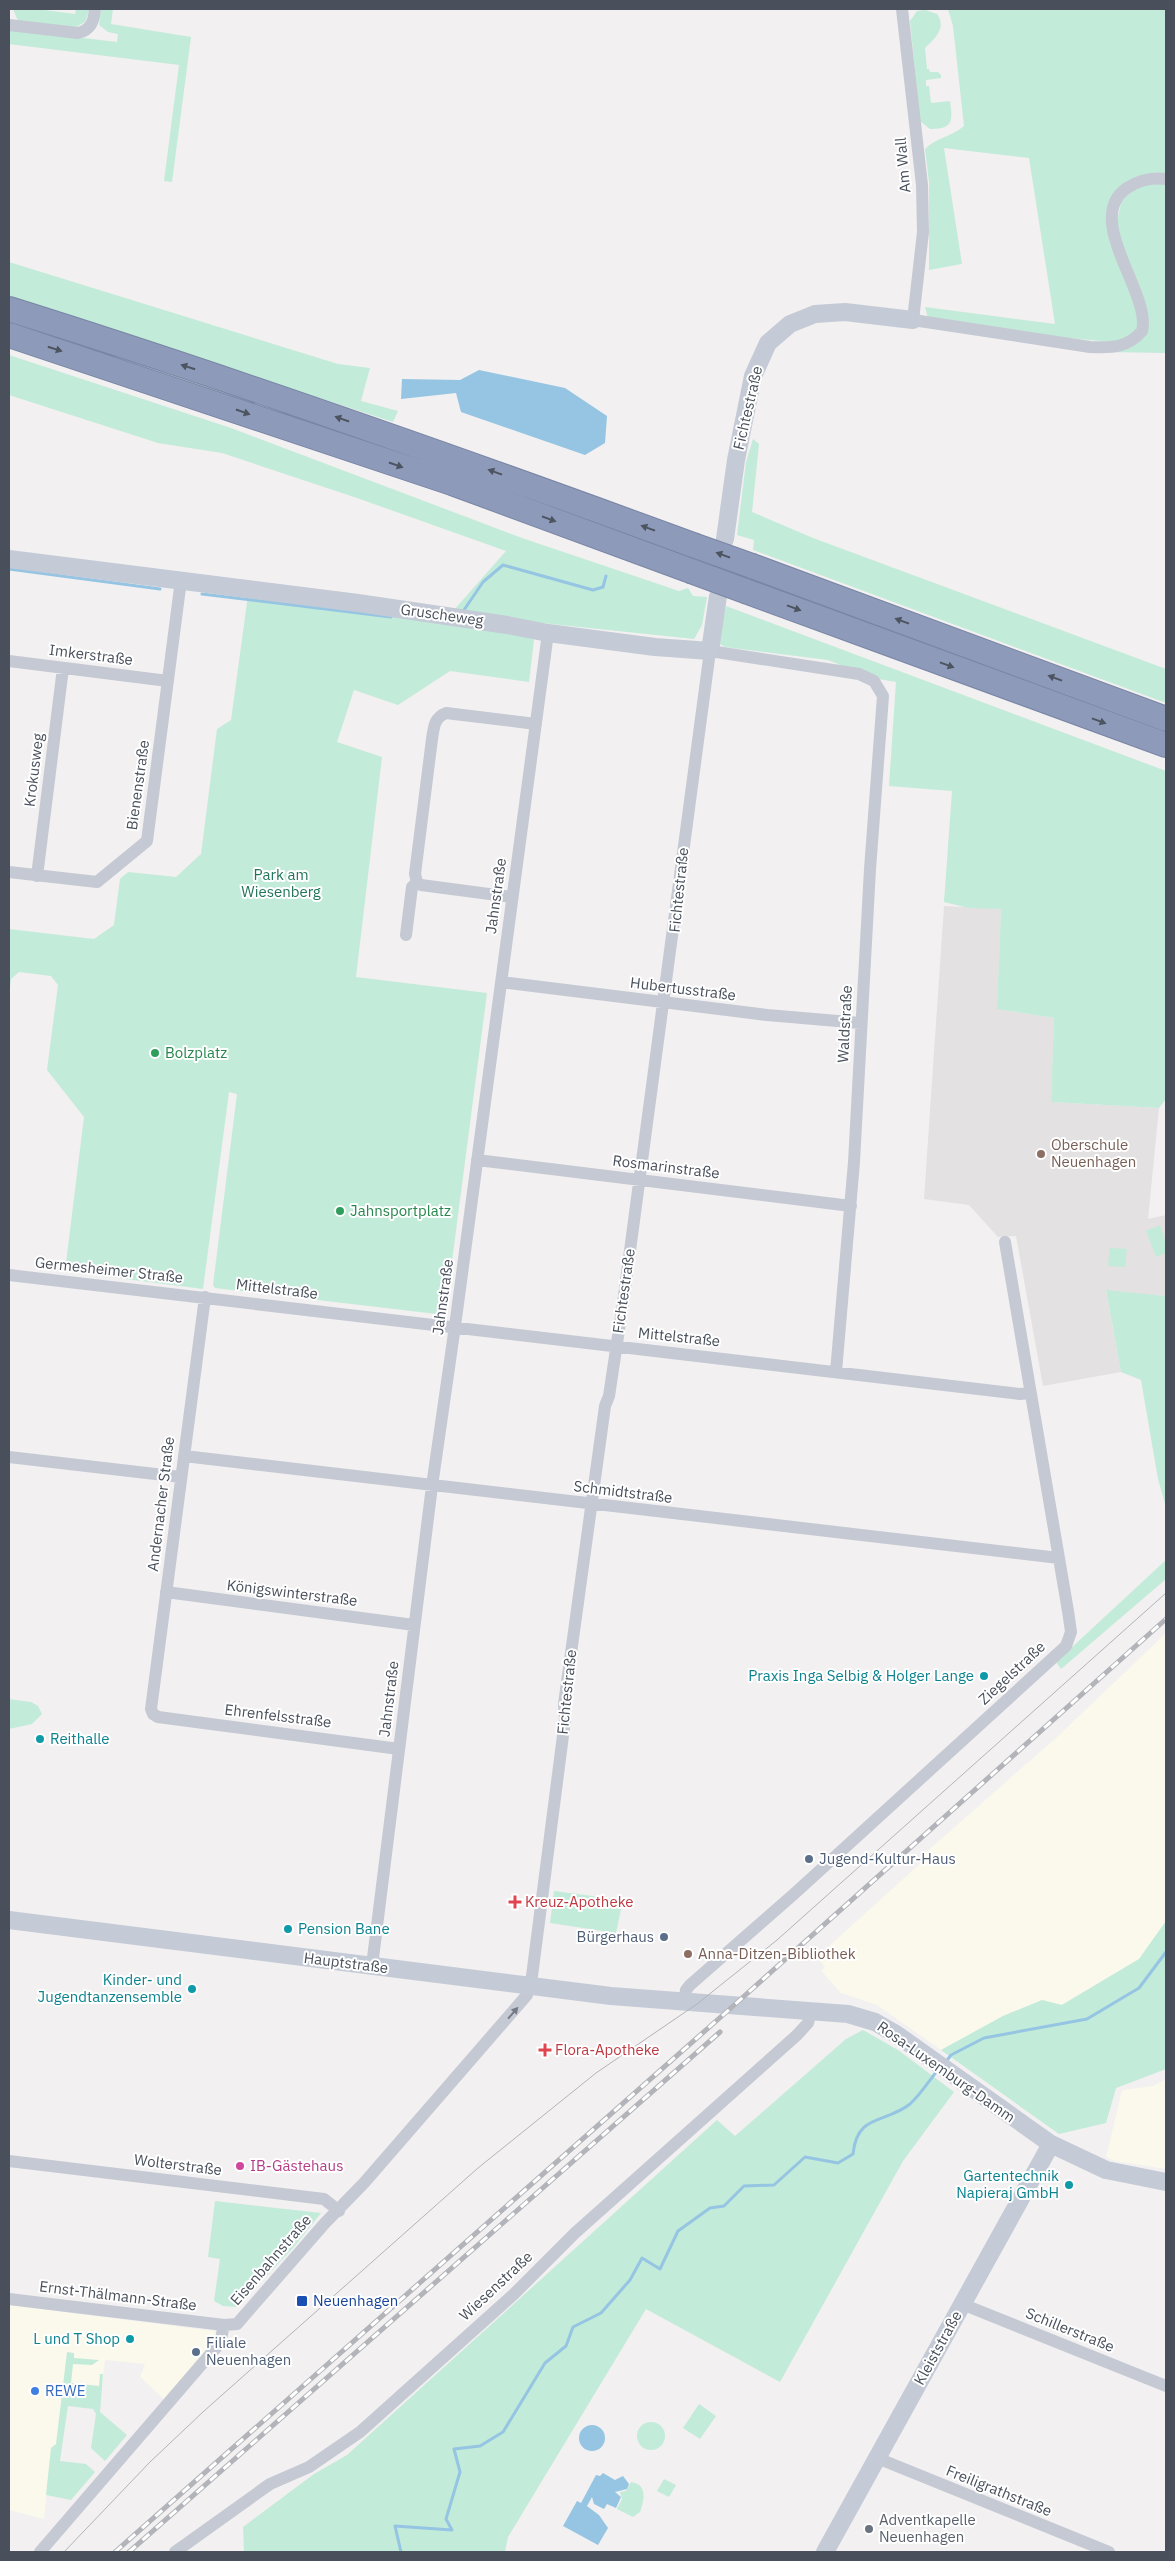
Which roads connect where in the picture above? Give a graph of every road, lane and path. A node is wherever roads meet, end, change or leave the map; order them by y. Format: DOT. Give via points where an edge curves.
graph roads {
  1 [pos="95,9"];
  2 [pos="902,9"];
  3 [pos="9,25"];
  4 [pos="1166,179"];
  5 [pos="9,310"];
  6 [pos="913,320"];
  7 [pos="9,335"];
  8 [pos="725,539"];
  9 [pos="9,559"];
  10 [pos="180,580"];
  11 [pos="718,596"];
  12 [pos="548,633"];
  13 [pos="710,651"];
  14 [pos="9,661"];
  15 [pos="63,668"];
  16 [pos="874,680"];
  17 [pos="168,681"];
  18 [pos="1166,719"];
  19 [pos="536,724"];
  20 [pos="1166,745"];
  21 [pos="9,872"];
  22 [pos="37,876"];
  23 [pos="417,882"];
  24 [pos="512,897"];
  25 [pos="406,935"];
  26 [pos="501,982"];
  27 [pos="664,1003"];
  28 [pos="861,1023"];
  29 [pos="477,1160"];
  30 [pos="638,1181"];
  31 [pos="850,1206"];
  32 [pos="1005,1242"];
  33 [pos="9,1275"];
  34 [pos="205,1297"];
  35 [pos="456,1326"];
  36 [pos="616,1347"];
  37 [pos="836,1372"];
  38 [pos="1030,1393"];
  39 [pos="184,1456"];
  40 [pos="9,1458"];
  41 [pos="181,1477"];
  42 [pos="432,1486"];
  43 [pos="591,1505"];
  44 [pos="1060,1558"];
  45 [pos="166,1592"];
  46 [pos="414,1624"];
  47 [pos="153,1714"];
  48 [pos="399,1749"];
  49 [pos="9,1920"];
  50 [pos="372,1966"];
  51 [pos="530,1986"];
  52 [pos="684,2003"];
  53 [pos="811,2011"];
  54 [pos="1051,2144"];
  55 [pos="9,2161"];
  56 [pos="1166,2182"];
  57 [pos="339,2210"];
  58 [pos="9,2299"];
  59 [pos="962,2304"];
  60 [pos="224,2325"];
  61 [pos="1166,2386"];
  62 [pos="877,2458"];
  63 [pos="40,2552"];
  64 [pos="175,2552"];
  65 [pos="825,2552"];
  66 [pos="1109,2552"];
  1 -- 3 [label="street" via="94,21 86,31 78,33"];
  2 -- 6 [label="street, Am Wall" via="922,185 923,232"];
  4 -- 6 [label="street" via="1146,179 1134,184 1115,204 1112,218 1118,249 1143,310 1142,331 1128,344 1090,347"];
  18 -- 5 [label="highway, one-way, bridge" via="423,446"];
  6 -- 8 [label="street, Fichtestraße" via="845,312 814,314 790,324 768,343 753,376 736,460"];
  7 -- 20 [label="highway, one-way, bridge" via="452,483"];
  9 -- 10 [label="street, Gruscheweg"];
  10 -- 12 [label="street, Gruscheweg" via="358,603"];
  10 -- 17 [label="street, Bienenstraße"];
  11 -- 13 [label="street, Fichtestraße"];
  12 -- 13 [label="street, Gruscheweg"];
  12 -- 19 [label="street, Jahnstraße"];
  13 -- 16 [label="street, Gruscheweg" via="859,674"];
  13 -- 27 [label="street, Fichtestraße"];
  14 -- 15 [label="street, Imkerstraße"];
  15 -- 17 [label="street, Imkerstraße"];
  15 -- 22 [label="street, Krokusweg"];
  16 -- 28 [label="street, Waldstraße" via="883,696 883,710"];
  17 -- 22 [label="street, Bienenstraße" via="147,841 97,882"];
  19 -- 23 [label="street" via="446,713 438,716 432,739 415,874"];
  19 -- 24 [label="street, Jahnstraße"];
  21 -- 22 [label="street, Bienenstraße"];
  23 -- 24 [label="street"];
  23 -- 25 [label="street" via="412,887"];
  24 -- 26 [label="street, Jahnstraße"];
  26 -- 27 [label="street, Hubertusstraße"];
  26 -- 29 [label="street, Jahnstraße"];
  27 -- 28 [label="street, Hubertusstraße"];
  27 -- 30 [label="street, Fichtestraße"];
  28 -- 31 [label="street, Waldstraße"];
  29 -- 30 [label="street, Rosmarinstraße"];
  29 -- 35 [label="street, Jahnstraße"];
  30 -- 31 [label="street, Rosmarinstraße"];
  30 -- 36 [label="street, Fichtestraße"];
  31 -- 37 [label="street, Waldstraße"];
  32 -- 38 [label="street, Ziegelstraße"];
  33 -- 34 [label="street, Germesheimer Straße"];
  34 -- 35 [label="street, Mittelstraße"];
  34 -- 39 [label="street, Andernacher Straße"];
  35 -- 36 [label="street, Mittelstraße"];
  35 -- 42 [label="street, Jahnstraße"];
  36 -- 37 [label="street, Mittelstraße"];
  36 -- 43 [label="street, Fichtestraße"];
  37 -- 38 [label="street, Mittelstraße"];
  38 -- 44 [label="street, Ziegelstraße"];
  39 -- 41 [label="street, Andernacher Straße"];
  39 -- 42 [label="street, Schmidtstraße"];
  40 -- 41 [label="street"];
  41 -- 45 [label="street, Andernacher Straße"];
  42 -- 43 [label="street, Schmidtstraße"];
  42 -- 46 [label="street, Jahnstraße"];
  43 -- 44 [label="street, Schmidtstraße"];
  43 -- 51 [label="street, Fichtestraße"];
  44 -- 52 [label="street, Ziegelstraße" via="1071,1632 1066,1646 690,1985"];
  45 -- 46 [label="street, Königswinterstraße"];
  45 -- 47 [label="street, Andernacher Straße" via="151,1709"];
  46 -- 48 [label="street, Jahnstraße"];
  47 -- 48 [label="street, Ehrenfelsstraße"];
  48 -- 50 [label="street, Jahnstraße"];
  49 -- 50 [label="street, Hauptstraße"];
  50 -- 51 [label="street, Hauptstraße"];
  51 -- 52 [label="street, Hauptstraße"];
  57 -- 51 [label="street, Eisenbahnstraße, one-way" via="498,2030 524,1999"];
  52 -- 53 [label="street, Rosa-Luxemburg-Damm"];
  53 -- 54 [label="street, Rosa-Luxemburg-Damm" via="848,2014 875,2022"];
  53 -- 64 [label="street, Wiesenstraße" via="808,2023 797,2036 575,2233 514,2294 360,2432 310,2467 270,2484"];
  54 -- 56 [label="street, Rosa-Luxemburg-Damm" via="1106,2170"];
  54 -- 59 [label="street, Kleiststraße"];
  55 -- 57 [label="street, Wolterstraße" via="324,2200"];
  57 -- 60 [label="street, Eisenbahnstraße" via="237,2324"];
  58 -- 60 [label="street, Ernst-Thälmann-Straße"];
  59 -- 61 [label="street, Schillerstraße"];
  59 -- 62 [label="street, Kleiststraße"];
  60 -- 63 [label="street" via="220,2343"];
  62 -- 65 [label="street, Kleiststraße"];
  62 -- 66 [label="street, Freiligrathstraße"];
}
